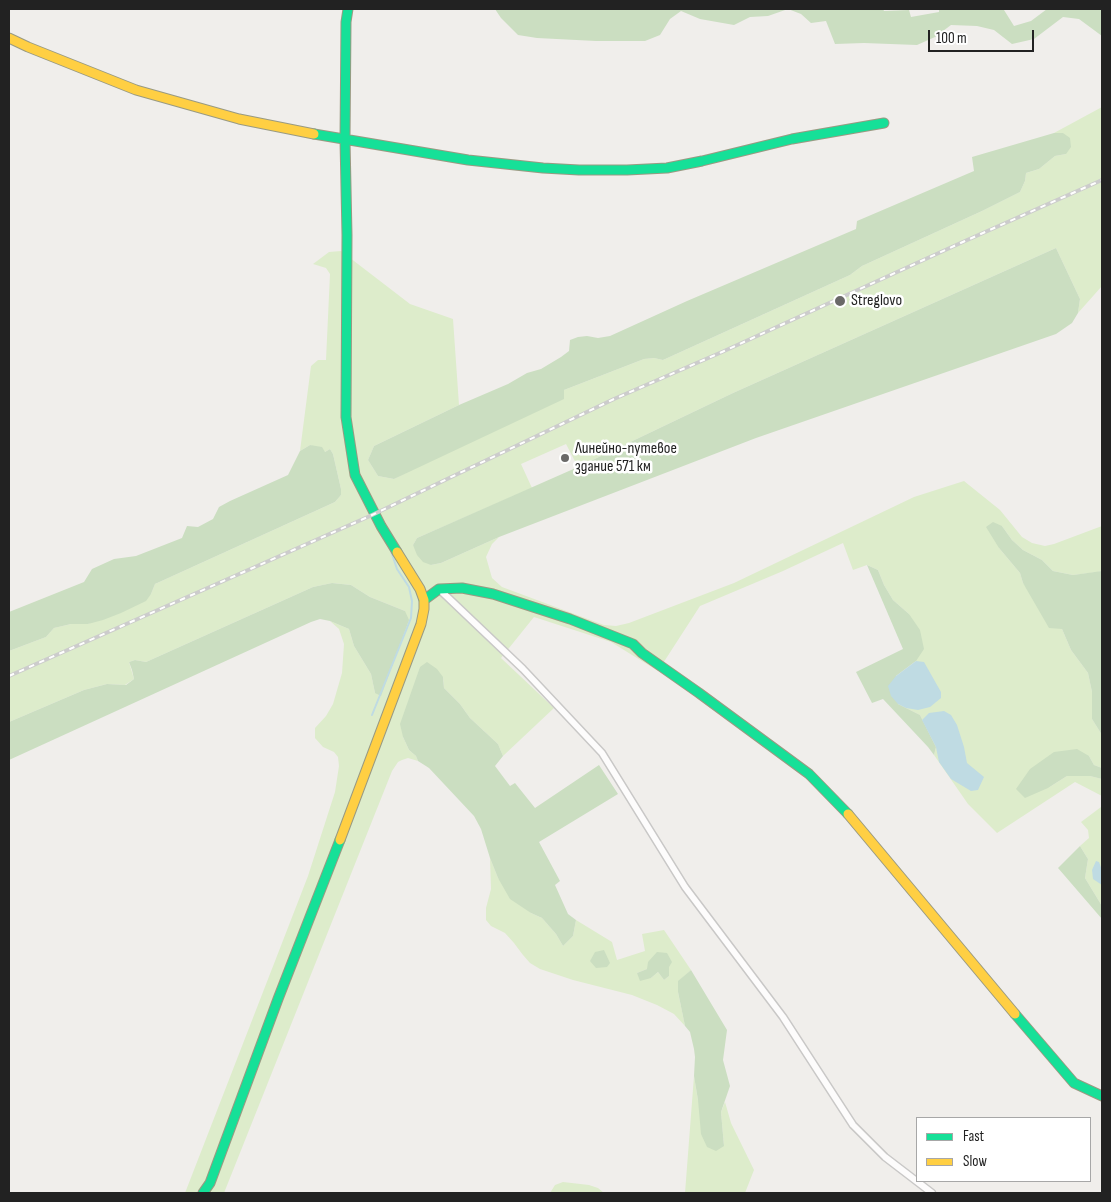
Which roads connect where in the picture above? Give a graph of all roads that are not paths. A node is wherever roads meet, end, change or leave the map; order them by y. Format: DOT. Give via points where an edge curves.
graph roads {
  1 [pos="348,9"];
  2 [pos="9,38"];
  3 [pos="884,123"];
  4 [pos="345,140"];
  5 [pos="439,589"];
  6 [pos="424,600"];
  7 [pos="1102,1096"];
  8 [pos="916,1181"];
  9 [pos="918,1182"];
  10 [pos="203,1193"];
  11 [pos="932,1193"];
  1 -- 4 [label="street"];
  2 -- 4 [label="street" via="136,90 239,119"];
  3 -- 4 [label="street" via="792,139 667,168 627,170 543,168 468,160"];
  4 -- 6 [label="street" via="346,417 355,474"];
  5 -- 6 [label="street"];
  5 -- 7 [label="street" via="462,588 493,594 633,644 809,774 840,805 1074,1083"];
  5 -- 8 [label="street" via="523,669 602,753 685,887 783,1017 853,1125 885,1157"];
  6 -- 10 [label="street" via="421,624 210,1183"];
  9 -- 11 [label="street"];
}
